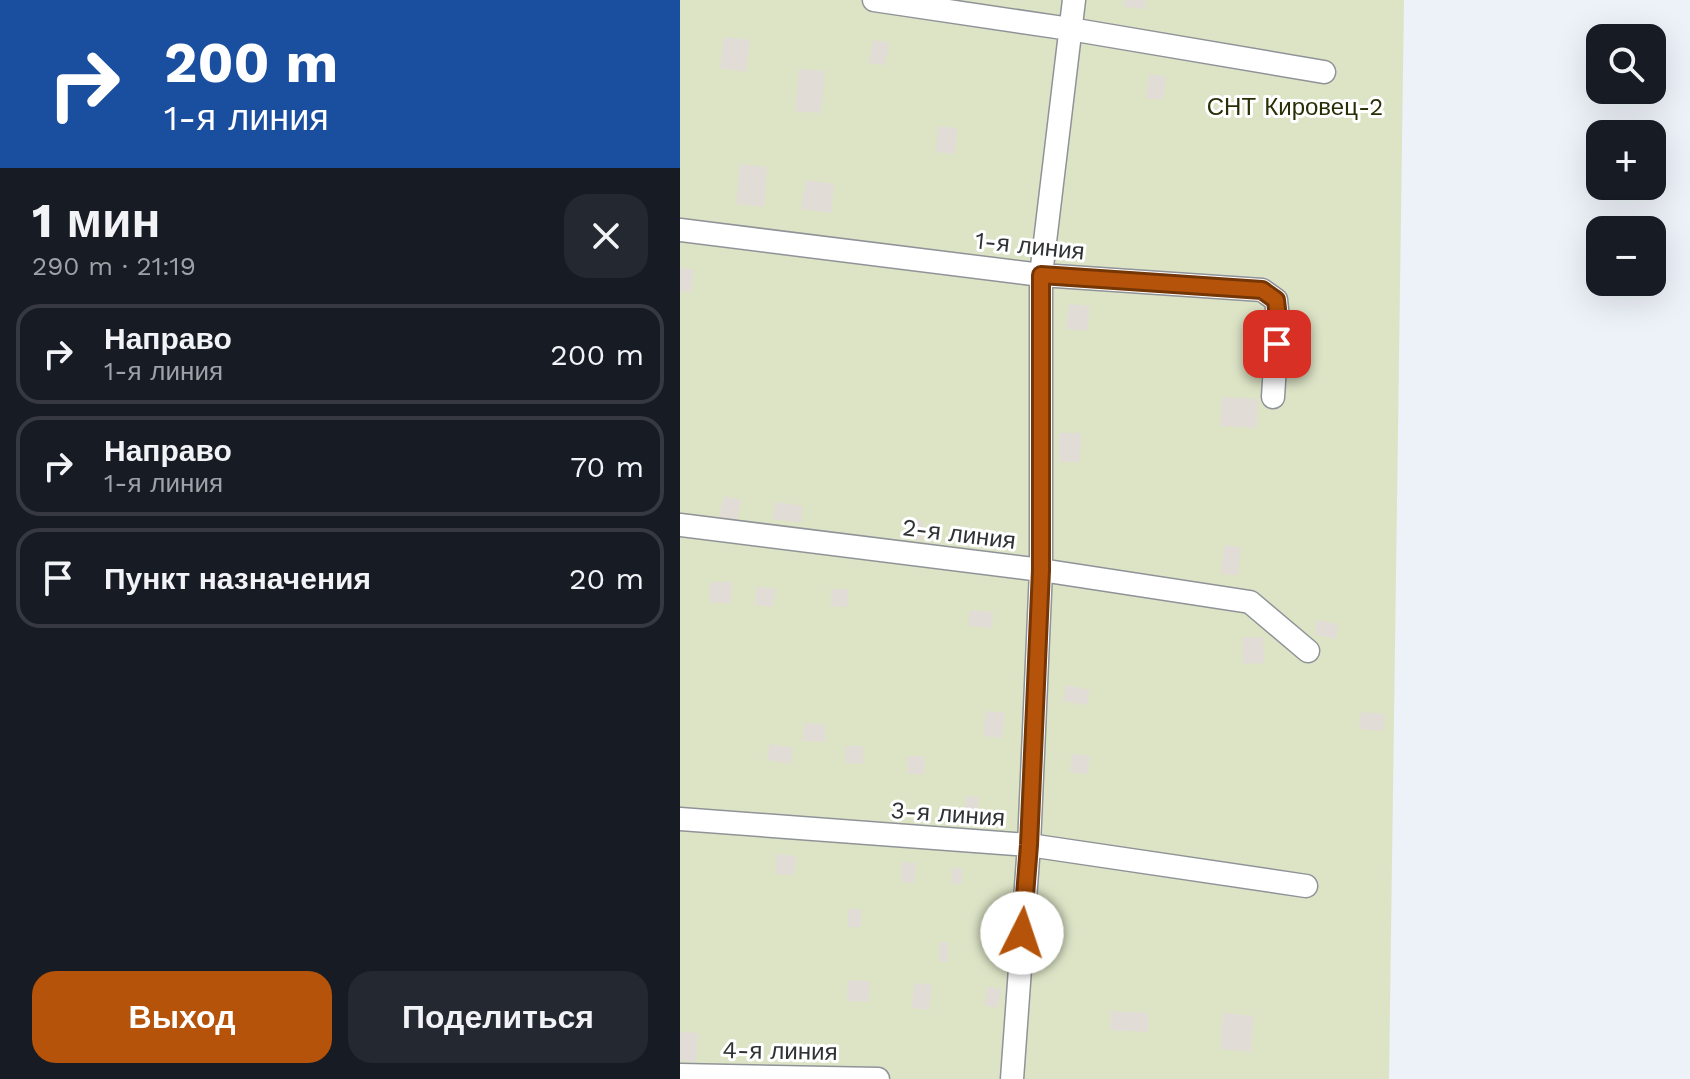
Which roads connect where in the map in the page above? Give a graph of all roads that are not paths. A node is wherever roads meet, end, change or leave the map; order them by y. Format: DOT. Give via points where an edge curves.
graph roads {
  1 [pos="874,0"];
  2 [pos="1074,0"];
  3 [pos="1070,29"];
  4 [pos="1324,72"];
  5 [pos="680,230"];
  6 [pos="1041,275"];
  7 [pos="1273,397"];
  8 [pos="680,525"];
  9 [pos="1041,570"];
  10 [pos="1308,651"];
  11 [pos="680,819"];
  12 [pos="1029,845"];
  13 [pos="1306,886"];
  14 [pos="680,1075"];
  15 [pos="878,1079"];
  16 [pos="1012,1079"];
  1 -- 3 [label="street"];
  2 -- 3 [label="street"];
  3 -- 4 [label="street"];
  3 -- 6 [label="street"];
  5 -- 6 [label="street, 1-я линия"];
  6 -- 7 [label="street, 1-я линия" via="1262,290 1276,300 1278,318"];
  6 -- 9 [label="street"];
  8 -- 9 [label="street, 2-я линия"];
  9 -- 10 [label="street, 2-я линия" via="1250,602"];
  9 -- 12 [label="street"];
  11 -- 12 [label="street, 3-я линия"];
  12 -- 13 [label="street, 3-я линия"];
  12 -- 16 [label="street"];
  14 -- 15 [label="street, 4-я линия"];
}
